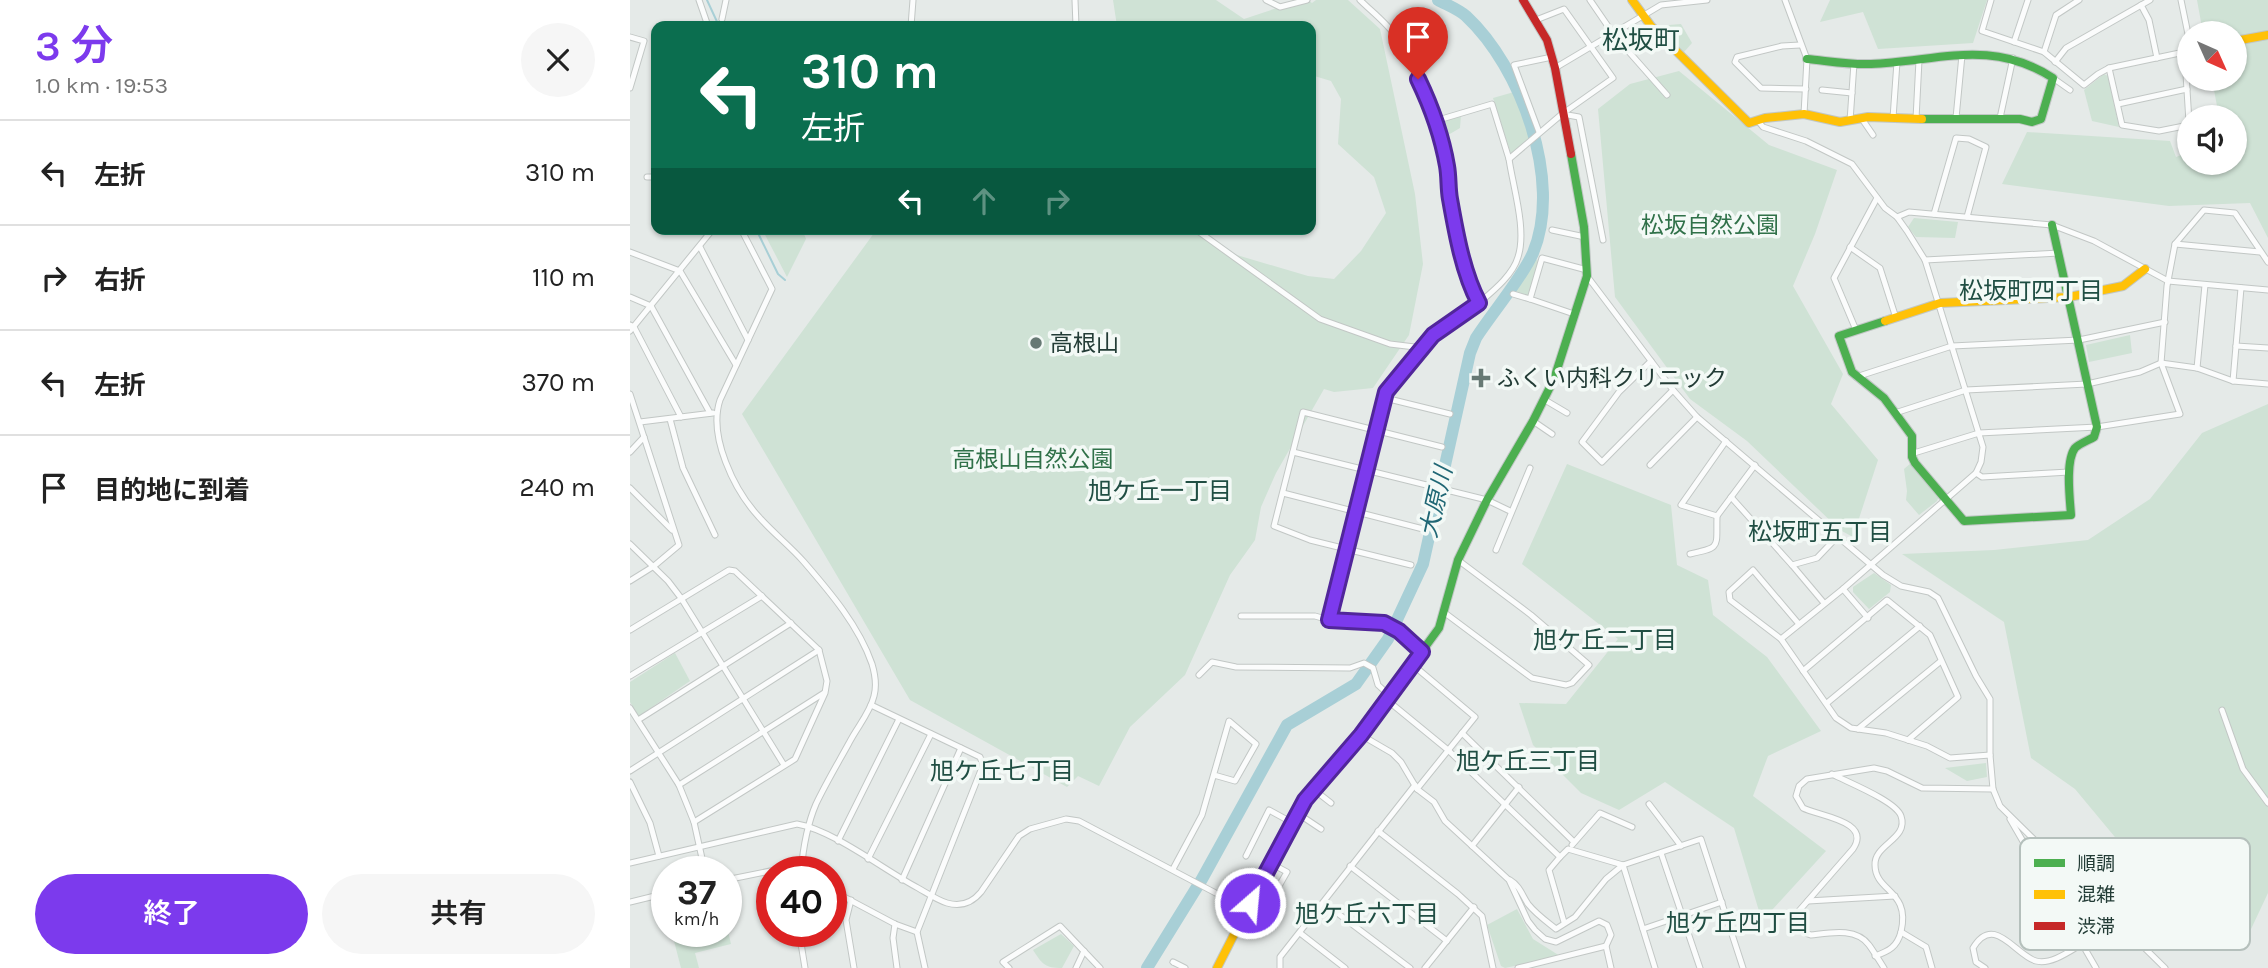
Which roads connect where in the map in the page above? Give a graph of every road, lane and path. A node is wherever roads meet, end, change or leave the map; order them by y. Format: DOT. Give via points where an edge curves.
graph roads {
  1 [pos="699,0"];
  2 [pos="726,0"];
  3 [pos="913,0"];
  4 [pos="1075,0"];
  5 [pos="1266,0"];
  6 [pos="1307,0"];
  7 [pos="1360,0"];
  8 [pos="1523,0"];
  9 [pos="1590,0"];
  10 [pos="1632,0"];
  11 [pos="1707,0"];
  12 [pos="1785,0"];
  13 [pos="1992,0"];
  14 [pos="2028,0"];
  15 [pos="2080,0"];
  16 [pos="2150,0"];
  17 [pos="2181,0"];
  18 [pos="2141,5"];
  19 [pos="1642,15"];
  20 [pos="722,19"];
  21 [pos="1536,20"];
  22 [pos="706,21"];
  23 [pos="911,21"];
  24 [pos="1076,21"];
  25 [pos="2185,21"];
  26 [pos="1614,35"];
  27 [pos="2268,35"];
  28 [pos="630,37"];
  29 [pos="2247,39"];
  30 [pos="2014,42"];
  31 [pos="1800,45"];
  32 [pos="1590,49"];
  33 [pos="2044,52"];
  34 [pos="2177,54"];
  35 [pos="1962,55"];
  36 [pos="1552,57"];
  37 [pos="2013,58"];
  38 [pos="2157,58"];
  39 [pos="1807,59"];
  40 [pos="1919,60"];
  41 [pos="1897,62"];
  42 [pos="2055,62"];
  43 [pos="1854,63"];
  44 [pos="1555,68"];
  45 [pos="2109,68"];
  46 [pos="633,71"];
  47 [pos="2053,78"];
  48 [pos="630,88"];
  49 [pos="1806,89"];
  50 [pos="1822,90"];
  51 [pos="2070,90"];
  52 [pos="2178,91"];
  53 [pos="1852,93"];
  54 [pos="1667,95"];
  55 [pos="2118,104"];
  56 [pos="1562,114"];
  57 [pos="1804,114"];
  58 [pos="1893,118"];
  59 [pos="1956,118"];
  60 [pos="2000,118"];
  61 [pos="1862,119"];
  62 [pos="1916,119"];
  63 [pos="1435,121"];
  64 [pos="1758,121"];
  65 [pos="1850,121"];
  66 [pos="2177,126"];
  67 [pos="1539,132"];
  68 [pos="1873,135"];
  69 [pos="1509,159"];
  70 [pos="647,177"];
  71 [pos="651,177"];
  72 [pos="1591,180"];
  73 [pos="1574,184"];
  74 [pos="1877,198"];
  75 [pos="1934,214"];
  76 [pos="1897,217"];
  77 [pos="1967,217"];
  78 [pos="2052,225"];
  79 [pos="1552,230"];
  80 [pos="709,235"];
  81 [pos="744,235"];
  82 [pos="1203,235"];
  83 [pos="1585,237"];
  84 [pos="1603,240"];
  85 [pos="2175,244"];
  86 [pos="701,247"];
  87 [pos="1850,247"];
  88 [pos="630,252"];
  89 [pos="2260,252"];
  90 [pos="2059,253"];
  91 [pos="1925,260"];
  92 [pos="2268,262"];
  93 [pos="2145,269"];
  94 [pos="680,271"];
  95 [pos="1587,273"];
  96 [pos="2168,281"];
  97 [pos="2205,285"];
  98 [pos="2241,288"];
  99 [pos="2268,290"];
  100 [pos="1513,294"];
  101 [pos="2069,297"];
  102 [pos="630,298"];
  103 [pos="1530,299"];
  104 [pos="1479,303"];
  105 [pos="1940,303"];
  106 [pos="651,306"];
  107 [pos="1574,314"];
  108 [pos="1896,317"];
  109 [pos="2165,322"];
  110 [pos="631,328"];
  111 [pos="1856,330"];
  112 [pos="748,340"];
  113 [pos="2078,340"];
  114 [pos="2236,345"];
  115 [pos="1952,346"];
  116 [pos="1423,348"];
  117 [pos="2268,348"];
  118 [pos="1651,361"];
  119 [pos="2161,363"];
  120 [pos="736,365"];
  121 [pos="2197,368"];
  122 [pos="1856,377"];
  123 [pos="2233,381"];
  124 [pos="2087,384"];
  125 [pos="2268,384"];
  126 [pos="1673,390"];
  127 [pos="1966,390"];
  128 [pos="630,395"];
  129 [pos="1385,398"];
  130 [pos="1545,400"];
  131 [pos="713,413"];
  132 [pos="1567,413"];
  133 [pos="1895,413"];
  134 [pos="1450,414"];
  135 [pos="681,416"];
  136 [pos="1697,417"];
  137 [pos="670,419"];
  138 [pos="1533,421"];
  139 [pos="640,422"];
  140 [pos="2097,427"];
  141 [pos="1377,430"];
  142 [pos="1979,433"];
  143 [pos="1552,434"];
  144 [pos="644,437"];
  145 [pos="1727,442"];
  146 [pos="1442,447"];
  147 [pos="630,453"];
  148 [pos="1293,453"];
  149 [pos="1914,453"];
  150 [pos="1650,465"];
  151 [pos="1755,465"];
  152 [pos="1530,468"];
  153 [pos="1367,471"];
  154 [pos="2069,472"];
  155 [pos="1976,473"];
  156 [pos="630,488"];
  157 [pos="1283,493"];
  158 [pos="1731,497"];
  159 [pos="1946,499"];
  160 [pos="1487,500"];
  161 [pos="1510,511"];
  162 [pos="1356,512"];
  163 [pos="1717,516"];
  164 [pos="1423,529"];
  165 [pos="674,532"];
  166 [pos="715,534"];
  167 [pos="1838,536"];
  168 [pos="630,544"];
  169 [pos="1346,549"];
  170 [pos="1496,550"];
  171 [pos="1690,554"];
  172 [pos="1458,560"];
  173 [pos="1872,564"];
  174 [pos="1411,565"];
  175 [pos="1792,565"];
  176 [pos="654,566"];
  177 [pos="630,582"];
  178 [pos="1843,589"];
  179 [pos="762,596"];
  180 [pos="681,598"];
  181 [pos="1824,603"];
  182 [pos="1445,613"];
  183 [pos="1241,615"];
  184 [pos="1868,618"];
  185 [pos="1329,620"];
  186 [pos="791,623"];
  187 [pos="1798,623"];
  188 [pos="1920,626"];
  189 [pos="630,630"];
  190 [pos="702,631"];
  191 [pos="1781,639"];
  192 [pos="819,650"];
  193 [pos="1422,652"];
  194 [pos="1941,661"];
  195 [pos="723,665"];
  196 [pos="1413,666"];
  197 [pos="1803,671"];
  198 [pos="630,676"];
  199 [pos="1199,676"];
  200 [pos="825,693"];
  201 [pos="1388,698"];
  202 [pos="745,699"];
  203 [pos="1827,703"];
  204 [pos="871,705"];
  205 [pos="630,708"];
  206 [pos="2222,710"];
  207 [pos="899,719"];
  208 [pos="638,720"];
  209 [pos="1858,729"];
  210 [pos="763,731"];
  211 [pos="1462,733"];
  212 [pos="931,734"];
  213 [pos="1361,735"];
  214 [pos="1908,740"];
  215 [pos="961,748"];
  216 [pos="1448,750"];
  217 [pos="658,753"];
  218 [pos="1990,755"];
  219 [pos="784,765"];
  220 [pos="630,771"];
  221 [pos="1832,774"];
  222 [pos="1214,775"];
  223 [pos="630,782"];
  224 [pos="679,785"];
  225 [pos="1416,787"];
  226 [pos="1519,787"];
  227 [pos="1313,789"];
  228 [pos="1993,789"];
  229 [pos="1331,803"];
  230 [pos="2268,803"];
  231 [pos="1504,804"];
  232 [pos="1650,804"];
  233 [pos="1297,813"];
  234 [pos="2008,814"];
  235 [pos="694,822"];
  236 [pos="1291,822"];
  237 [pos="808,826"];
  238 [pos="1632,827"];
  239 [pos="1321,829"];
  240 [pos="1378,831"];
  241 [pos="2022,838"];
  242 [pos="2032,838"];
  243 [pos="838,841"];
  244 [pos="1574,842"];
  245 [pos="698,846"];
  246 [pos="1472,846"];
  247 [pos="1681,846"];
  248 [pos="1568,849"];
  249 [pos="1661,853"];
  250 [pos="659,856"];
  251 [pos="701,856"];
  252 [pos="803,856"];
  253 [pos="1246,856"];
  254 [pos="1560,857"];
  255 [pos="651,858"];
  256 [pos="867,859"];
  257 [pos="630,863"];
  258 [pos="1270,863"];
  259 [pos="1623,865"];
  260 [pos="1350,866"];
  261 [pos="1173,869"];
  262 [pos="902,880"];
  263 [pos="1509,880"];
  264 [pos="1255,892"];
  265 [pos="932,896"];
  266 [pos="1895,896"];
  267 [pos="651,897"];
  268 [pos="847,898"];
  269 [pos="851,900"];
  270 [pos="1807,901"];
  271 [pos="630,902"];
  272 [pos="1722,902"];
  273 [pos="1324,903"];
  274 [pos="1474,907"];
  275 [pos="1246,909"];
  276 [pos="1682,915"];
  277 [pos="1564,922"];
  278 [pos="895,923"];
  279 [pos="1643,929"];
  280 [pos="917,932"];
  281 [pos="1901,932"];
  282 [pos="1300,933"];
  283 [pos="1447,941"];
  284 [pos="1606,946"];
  285 [pos="802,947"];
  286 [pos="2071,950"];
  287 [pos="2086,950"];
  288 [pos="2147,950"];
  289 [pos="1084,951"];
  290 [pos="1875,956"];
  291 [pos="1173,962"];
  292 [pos="805,968"];
  293 [pos="854,968"];
  294 [pos="897,968"];
  295 [pos="925,968"];
  296 [pos="1009,968"];
  297 [pos="1076,968"];
  298 [pos="1100,968"];
  299 [pos="1185,968"];
  300 [pos="1217,968"];
  301 [pos="1280,968"];
  302 [pos="1345,968"];
  303 [pos="1410,968"];
  304 [pos="1425,968"];
  305 [pos="1493,968"];
  306 [pos="1518,968"];
  307 [pos="1612,968"];
  308 [pos="1655,968"];
  309 [pos="1700,968"];
  310 [pos="1743,968"];
  311 [pos="1884,968"];
  312 [pos="1932,968"];
  313 [pos="1985,968"];
  314 [pos="2096,968"];
  315 [pos="2165,968"];
  1 -- 22 [label="street"];
  2 -- 20 [label="street"];
  3 -- 23 [label="street"];
  4 -- 24 [label="street"];
  5 -- 6 [label="street" via="1280,7"];
  7 -- 63 [label="street" via="1396,37"];
  8 -- 21 [label="street"];
  9 -- 26 [label="street"];
  10 -- 19 [label="street"];
  11 -- 19 [label="street" via="1661,5"];
  12 -- 31 [label="street"];
  13 -- 30 [label="street" via="1982,32"];
  14 -- 30 [label="street"];
  15 -- 33 [label="street" via="2056,15"];
  16 -- 18 [label="street"];
  17 -- 25 [label="street"];
  18 -- 38 [label="street"];
  18 -- 42 [label="street" via="2066,48"];
  19 -- 26 [label="street"];
  19 -- 64 [label="street" via="1746,122"];
  21 -- 32 [label="street" via="1564,9"];
  21 -- 36 [label="street"];
  26 -- 32 [label="street"];
  26 -- 54 [label="street"];
  27 -- 29 [label="street"];
  28 -- 46 [label="street" via="644,41"];
  30 -- 33 [label="street"];
  31 -- 39 [label="street"];
  31 -- 49 [label="street" via="1737,57 1735,62 1761,88"];
  32 -- 44 [label="street"];
  32 -- 56 [label="street" via="1613,78"];
  33 -- 42 [label="street"];
  34 -- 38 [label="street"];
  35 -- 37 [label="street"];
  35 -- 40 [label="street"];
  35 -- 59 [label="street"];
  36 -- 44 [label="street"];
  36 -- 67 [label="street" via="1514,65"];
  37 -- 47 [label="street" via="2040,67"];
  37 -- 60 [label="street"];
  38 -- 45 [label="street"];
  39 -- 43 [label="street"];
  39 -- 49 [label="street"];
  40 -- 41 [label="street"];
  40 -- 62 [label="street"];
  41 -- 43 [label="street"];
  41 -- 58 [label="street"];
  42 -- 45 [label="street" via="2084,85"];
  43 -- 53 [label="street"];
  44 -- 56 [label="street"];
  45 -- 55 [label="street"];
  46 -- 48 [label="street"];
  47 -- 51 [label="street"];
  47 -- 60 [label="street" via="2041,119"];
  49 -- 57 [label="street"];
  50 -- 53 [label="street"];
  52 -- 55 [label="street"];
  53 -- 65 [label="street"];
  55 -- 66 [label="street" via="2122,125 2159,131"];
  56 -- 67 [label="street"];
  56 -- 72 [label="street" via="1579,117"];
  56 -- 73 [label="street"];
  57 -- 64 [label="street"];
  57 -- 65 [label="street"];
  58 -- 61 [label="street"];
  58 -- 62 [label="street"];
  59 -- 60 [label="street"];
  59 -- 62 [label="street"];
  61 -- 65 [label="street"];
  61 -- 68 [label="street"];
  63 -- 69 [label="street" via="1492,104"];
  63 -- 104 [label="street" via="1457,233"];
  64 -- 74 [label="street" via="1852,164"];
  67 -- 69 [label="street"];
  69 -- 104 [label="street" via="1522,239 1518,260"];
  70 -- 71 [label="street"];
  72 -- 73 [label="street"];
  72 -- 84 [label="street"];
  73 -- 83 [label="street"];
  74 -- 76 [label="street"];
  74 -- 87 [label="street"];
  75 -- 76 [label="street" via="1909,212"];
  75 -- 77 [label="street"];
  75 -- 77 [label="street" via="1956,138 1969,139 1986,147"];
  76 -- 91 [label="street"];
  77 -- 78 [label="street"];
  78 -- 90 [label="street"];
  78 -- 93 [label="street"];
  79 -- 83 [label="street"];
  80 -- 86 [label="street"];
  81 -- 112 [label="street" via="772,289"];
  82 -- 116 [label="street" via="1320,319 1390,344"];
  83 -- 95 [label="street"];
  85 -- 89 [label="street"];
  85 -- 89 [label="street" via="2204,210 2235,213"];
  85 -- 96 [label="street"];
  86 -- 94 [label="street"];
  86 -- 112 [label="street"];
  87 -- 108 [label="street" via="1880,268"];
  87 -- 111 [label="street" via="1833,278"];
  88 -- 94 [label="street"];
  89 -- 92 [label="street"];
  90 -- 91 [label="street"];
  90 -- 101 [label="street"];
  91 -- 105 [label="street"];
  93 -- 96 [label="street"];
  93 -- 101 [label="street" via="2123,286"];
  94 -- 106 [label="street"];
  94 -- 120 [label="street"];
  95 -- 103 [label="street" via="1542,258"];
  95 -- 107 [label="street"];
  95 -- 118 [label="street"];
  96 -- 97 [label="street"];
  96 -- 109 [label="street"];
  97 -- 98 [label="street"];
  97 -- 121 [label="street"];
  98 -- 99 [label="street"];
  98 -- 114 [label="street"];
  100 -- 103 [label="street"];
  101 -- 105 [label="street"];
  101 -- 113 [label="street"];
  102 -- 106 [label="street"];
  103 -- 107 [label="street"];
  104 -- 116 [label="street" via="1433,335"];
  105 -- 108 [label="street"];
  105 -- 115 [label="street"];
  106 -- 110 [label="street"];
  106 -- 131 [label="street"];
  107 -- 130 [label="street"];
  108 -- 111 [label="street"];
  109 -- 113 [label="street"];
  109 -- 119 [label="street"];
  110 -- 135 [label="street"];
  111 -- 122 [label="street" via="1839,336"];
  112 -- 120 [label="street"];
  113 -- 115 [label="street"];
  113 -- 124 [label="street"];
  114 -- 117 [label="street"];
  114 -- 123 [label="street"];
  115 -- 122 [label="street"];
  115 -- 127 [label="street"];
  116 -- 129 [label="street"];
  118 -- 126 [label="street"];
  118 -- 126 [label="street" via="1619,392 1582,442 1602,462"];
  119 -- 121 [label="street"];
  119 -- 124 [label="street"];
  119 -- 140 [label="street" via="2180,414"];
  120 -- 131 [label="street"];
  121 -- 123 [label="street"];
  122 -- 133 [label="street" via="1884,398"];
  123 -- 125 [label="street"];
  124 -- 127 [label="street"];
  124 -- 140 [label="street"];
  126 -- 136 [label="street"];
  127 -- 133 [label="street"];
  127 -- 142 [label="street"];
  128 -- 139 [label="street"];
  129 -- 134 [label="street"];
  129 -- 141 [label="street"];
  130 -- 132 [label="street"];
  130 -- 138 [label="street"];
  131 -- 135 [label="street"];
  131 -- 204 [label="street" via="724,457 747,502 804,562 858,634 873,665 876,683"];
  133 -- 149 [label="street" via="1912,436"];
  135 -- 137 [label="street"];
  136 -- 145 [label="street"];
  136 -- 150 [label="street"];
  137 -- 139 [label="street"];
  137 -- 166 [label="street" via="683,468"];
  138 -- 143 [label="street"];
  138 -- 160 [label="street"];
  139 -- 144 [label="street"];
  140 -- 142 [label="street"];
  140 -- 154 [label="street" via="2094,437 2075,448"];
  141 -- 146 [label="street"];
  141 -- 148 [label="street" via="1303,412"];
  141 -- 153 [label="street"];
  142 -- 149 [label="street"];
  142 -- 155 [label="street" via="1982,462"];
  144 -- 147 [label="street"];
  144 -- 165 [label="street"];
  145 -- 151 [label="street"];
  145 -- 163 [label="street" via="1681,505"];
  148 -- 153 [label="street"];
  148 -- 157 [label="street"];
  149 -- 159 [label="street" via="1915,463"];
  151 -- 158 [label="street"];
  151 -- 167 [label="street"];
  152 -- 161 [label="street"];
  153 -- 160 [label="street"];
  153 -- 162 [label="street"];
  154 -- 155 [label="street" via="1982,477"];
  154 -- 159 [label="street" via="2071,515 1964,521"];
  155 -- 159 [label="street"];
  156 -- 165 [label="street"];
  157 -- 162 [label="street"];
  157 -- 169 [label="street" via="1274,526"];
  158 -- 163 [label="street"];
  158 -- 175 [label="street"];
  159 -- 173 [label="street"];
  160 -- 161 [label="street"];
  160 -- 172 [label="street"];
  161 -- 170 [label="street"];
  162 -- 164 [label="street"];
  162 -- 169 [label="street"];
  163 -- 171 [label="street" via="1716,545"];
  165 -- 176 [label="street" via="678,545"];
  167 -- 173 [label="street"];
  167 -- 175 [label="street" via="1817,558"];
  168 -- 176 [label="street"];
  169 -- 174 [label="street"];
  169 -- 185 [label="street"];
  172 -- 182 [label="street"];
  172 -- 182 [label="street" via="1589,665 1566,685 1532,678"];
  173 -- 178 [label="street"];
  173 -- 218 [label="street" via="1900,586 1938,598 1990,699"];
  175 -- 181 [label="street"];
  176 -- 177 [label="street"];
  176 -- 180 [label="street"];
  178 -- 181 [label="street"];
  178 -- 184 [label="street"];
  179 -- 180 [label="street" via="729,570"];
  179 -- 186 [label="street"];
  179 -- 190 [label="street"];
  180 -- 189 [label="street"];
  180 -- 190 [label="street"];
  181 -- 187 [label="street"];
  182 -- 193 [label="street"];
  183 -- 185 [label="street"];
  184 -- 188 [label="street" via="1887,600"];
  184 -- 197 [label="street"];
  185 -- 193 [label="street" via="1384,623"];
  186 -- 192 [label="street"];
  186 -- 195 [label="street"];
  187 -- 191 [label="street"];
  187 -- 191 [label="street" via="1753,570 1729,592 1730,600"];
  188 -- 194 [label="street" via="1930,635"];
  188 -- 203 [label="street"];
  190 -- 195 [label="street"];
  190 -- 198 [label="street"];
  191 -- 197 [label="street"];
  192 -- 200 [label="street" via="827,681"];
  192 -- 202 [label="street"];
  193 -- 196 [label="street"];
  194 -- 209 [label="street"];
  194 -- 214 [label="street" via="1958,698"];
  195 -- 202 [label="street"];
  195 -- 208 [label="street"];
  196 -- 201 [label="street"];
  196 -- 211 [label="street" via="1475,717"];
  197 -- 203 [label="street"];
  199 -- 201 [label="street" via="1212,662 1236,667 1338,668 1364,663 1373,668"];
  200 -- 210 [label="street"];
  200 -- 219 [label="street" via="795,759"];
  201 -- 213 [label="street"];
  201 -- 216 [label="street"];
  202 -- 210 [label="street"];
  202 -- 217 [label="street"];
  203 -- 209 [label="street" via="1836,718"];
  204 -- 207 [label="street"];
  204 -- 237 [label="street"];
  205 -- 208 [label="street"];
  206 -- 230 [label="street" via="2243,769"];
  207 -- 212 [label="street"];
  207 -- 243 [label="street"];
  208 -- 217 [label="street"];
  209 -- 214 [label="street"];
  210 -- 219 [label="street"];
  210 -- 224 [label="street"];
  211 -- 216 [label="street"];
  211 -- 226 [label="street"];
  212 -- 215 [label="street"];
  212 -- 256 [label="street"];
  213 -- 225 [label="street" via="1392,753"];
  213 -- 227 [label="street"];
  214 -- 218 [label="street" via="1950,758"];
  215 -- 262 [label="street"];
  215 -- 265 [label="street" via="980,757 983,765"];
  216 -- 225 [label="street"];
  216 -- 231 [label="street"];
  217 -- 220 [label="street"];
  217 -- 224 [label="street"];
  218 -- 228 [label="street"];
  219 -- 235 [label="street"];
  221 -- 228 [label="street" via="1874,768 1922,788"];
  221 -- 266 [label="street" via="1894,806 1901,816 1898,835 1875,860 1876,874"];
  221 -- 270 [label="street" via="1803,782 1798,801 1806,810 1848,823 1856,832 1857,844"];
  222 -- 222 [label="street" via="1226,732 1229,721 1256,744 1235,781"];
  222 -- 261 [label="street" via="1202,815"];
  223 -- 250 [label="street" via="650,823"];
  224 -- 235 [label="street"];
  225 -- 240 [label="street"];
  225 -- 246 [label="street"];
  226 -- 231 [label="street"];
  226 -- 244 [label="street"];
  227 -- 229 [label="street"];
  227 -- 233 [label="street"];
  228 -- 234 [label="street"];
  231 -- 246 [label="street"];
  231 -- 254 [label="street"];
  232 -- 247 [label="street"];
  233 -- 236 [label="street"];
  233 -- 239 [label="street"];
  234 -- 241 [label="street"];
  234 -- 242 [label="street"];
  235 -- 245 [label="street"];
  236 -- 253 [label="street" via="1269,810"];
  236 -- 258 [label="street"];
  237 -- 243 [label="street"];
  237 -- 245 [label="street" via="785,826"];
  237 -- 252 [label="street"];
  238 -- 244 [label="street" via="1600,813"];
  240 -- 260 [label="street"];
  240 -- 274 [label="street"];
  243 -- 256 [label="street"];
  244 -- 248 [label="street"];
  245 -- 250 [label="street"];
  245 -- 251 [label="street"];
  246 -- 263 [label="street"];
  247 -- 249 [label="street"];
  247 -- 272 [label="street" via="1701,839"];
  248 -- 254 [label="street"];
  248 -- 259 [label="street"];
  249 -- 259 [label="street"];
  249 -- 276 [label="street"];
  254 -- 277 [label="street" via="1549,870"];
  255 -- 257 [label="street"];
  256 -- 262 [label="street"];
  258 -- 264 [label="street"];
  258 -- 264 [label="street" via="1287,872 1271,900"];
  259 -- 277 [label="street" via="1576,917"];
  259 -- 279 [label="street"];
  260 -- 273 [label="street"];
  260 -- 283 [label="street"];
  261 -- 265 [label="street" via="1079,821 1066,819 1018,836 975,900 956,904"];
  261 -- 275 [label="street"];
  262 -- 265 [label="street"];
  263 -- 277 [label="street" via="1538,916 1556,929"];
  263 -- 284 [label="street" via="1539,935 1556,942 1599,921 1611,935"];
  264 -- 275 [label="street"];
  265 -- 280 [label="street"];
  266 -- 270 [label="street"];
  266 -- 281 [label="street" via="1903,909"];
  267 -- 271 [label="street"];
  268 -- 269 [label="street"];
  269 -- 278 [label="street"];
  269 -- 293 [label="street" via="846,920"];
  270 -- 290 [label="street" via="1797,916 1806,934 1854,934 1867,942"];
  272 -- 276 [label="street"];
  272 -- 310 [label="street"];
  273 -- 282 [label="street"];
  273 -- 303 [label="street"];
  274 -- 283 [label="street"];
  274 -- 305 [label="street" via="1485,925"];
  275 -- 300 [label="street"];
  276 -- 279 [label="street"];
  276 -- 309 [label="street"];
  278 -- 280 [label="street"];
  278 -- 294 [label="street"];
  279 -- 308 [label="street"];
  280 -- 295 [label="street"];
  281 -- 290 [label="street" via="1894,947"];
  281 -- 312 [label="street" via="1926,947"];
  282 -- 301 [label="street" via="1280,957"];
  282 -- 302 [label="street"];
  283 -- 304 [label="street"];
  284 -- 306 [label="street"];
  284 -- 307 [label="street"];
  285 -- 292 [label="street"];
  286 -- 313 [label="street" via="2044,962 2035,961 1999,935 1985,936 1973,948 1976,962"];
  287 -- 314 [label="street"];
  288 -- 315 [label="street"];
  289 -- 296 [label="street" via="1060,926 1003,962"];
  289 -- 297 [label="street"];
  289 -- 298 [label="street"];
  290 -- 311 [label="street"];
  291 -- 299 [label="street"];
}
